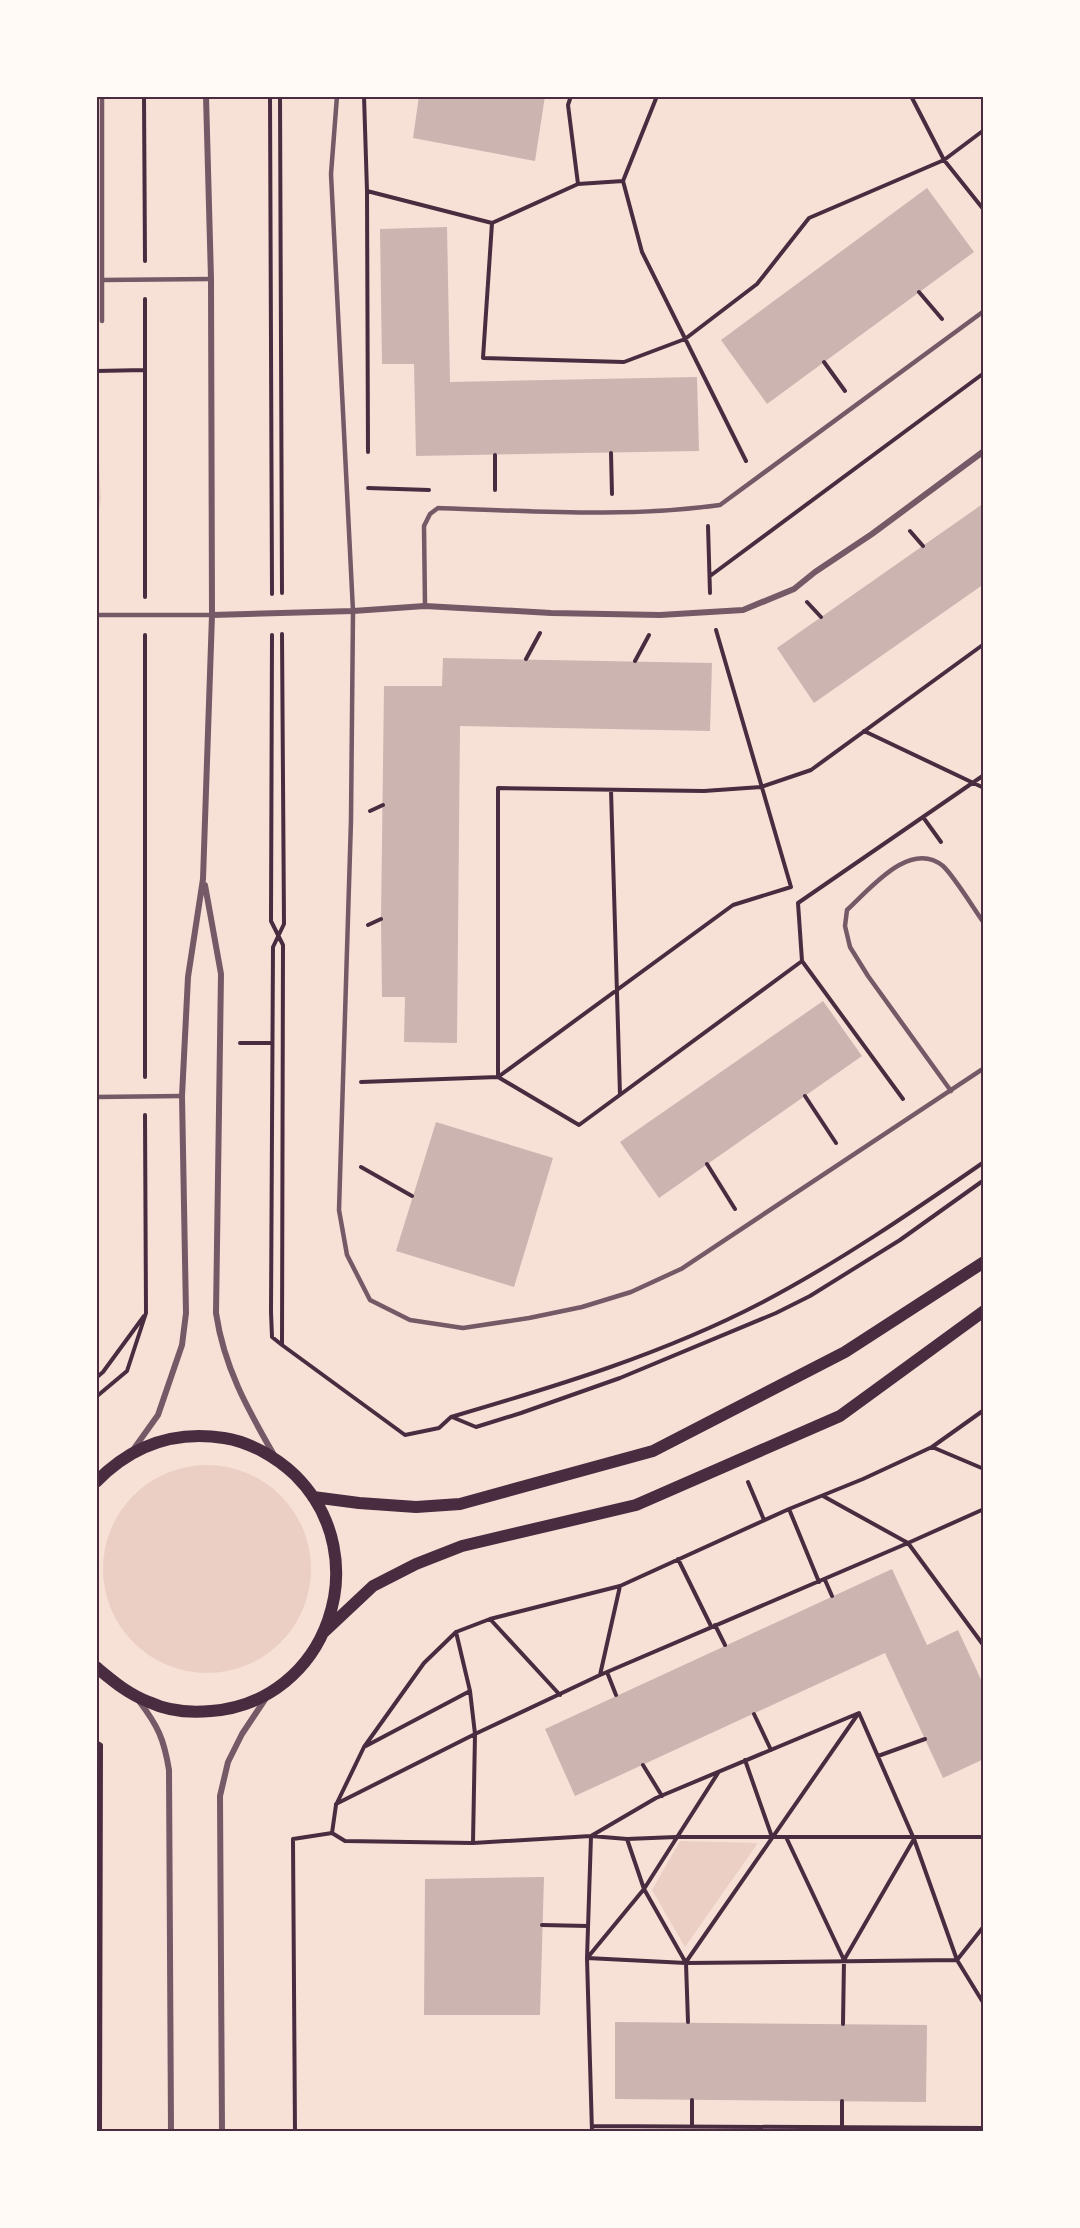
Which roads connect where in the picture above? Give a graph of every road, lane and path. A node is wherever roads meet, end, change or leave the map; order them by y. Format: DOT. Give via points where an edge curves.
graph roads {
  1 [pos="102,96"];
  2 [pos="144,96"];
  3 [pos="206,96"];
  4 [pos="270,96"];
  5 [pos="280,96"];
  6 [pos="337,96"];
  7 [pos="364,96"];
  8 [pos="572,96"];
  9 [pos="657,96"];
  10 [pos="910,96"];
  11 [pos="984,130"];
  12 [pos="944,160"];
  13 [pos="623,181"];
  14 [pos="578,184"];
  15 [pos="367,191"];
  16 [pos="984,210"];
  17 [pos="492,223"];
  18 [pos="145,279"];
  19 [pos="211,279"];
  20 [pos="102,280"];
  21 [pos="919,292"];
  22 [pos="949,311"];
  23 [pos="984,311"];
  24 [pos="940,317"];
  25 [pos="102,321"];
  26 [pos="932,324"];
  27 [pos="954,332"];
  28 [pos="685,339"];
  29 [pos="824,362"];
  30 [pos="145,370"];
  31 [pos="96,371"];
  32 [pos="984,373"];
  33 [pos="854,384"];
  34 [pos="845,391"];
  35 [pos="836,398"];
  36 [pos="855,405"];
  37 [pos="984,451"];
  38 [pos="611,453"];
  39 [pos="495,455"];
  40 [pos="368,464"];
  41 [pos="756,480"];
  42 [pos="437,490"];
  43 [pos="507,492"];
  44 [pos="600,495"];
  45 [pos="612,495"];
  46 [pos="368,499"];
  47 [pos="707,507"];
  48 [pos="613,513"];
  49 [pos="709,576"];
  50 [pos="425,606"];
  51 [pos="353,611"];
  52 [pos="282,612"];
  53 [pos="710,612"];
  54 [pos="273,613"];
  55 [pos="551,613"];
  56 [pos="145,614"];
  57 [pos="96,615"];
  58 [pos="212,615"];
  59 [pos="984,644"];
  60 [pos="526,659"];
  61 [pos="864,731"];
  62 [pos="761,787"];
  63 [pos="984,788"];
  64 [pos="611,790"];
  65 [pos="203,879"];
  66 [pos="984,923"];
  67 [pos="279,936"];
  68 [pos="802,962"];
  69 [pos="617,990"];
  70 [pos="272,1043"];
  71 [pos="220,1044"];
  72 [pos="984,1068"];
  73 [pos="498,1077"];
  74 [pos="342,1083"];
  75 [pos="951,1091"];
  76 [pos="145,1096"];
  77 [pos="182,1096"];
  78 [pos="620,1096"];
  79 [pos="805,1096"];
  80 [pos="96,1097"];
  81 [pos="339,1155"];
  82 [pos="847,1160"];
  83 [pos="984,1162"];
  84 [pos="707,1164"];
  85 [pos="984,1180"];
  86 [pos="412,1197"];
  87 [pos="746,1226"];
  88 [pos="984,1262"];
  89 [pos="984,1311"];
  90 [pos="146,1313"];
  91 [pos="282,1345"];
  92 [pos="96,1378"];
  93 [pos="96,1396"];
  94 [pos="984,1410"];
  95 [pos="451,1417"];
  96 [pos="933,1448"];
  97 [pos="130,1453"];
  98 [pos="276,1460"];
  99 [pos="739,1460"];
  100 [pos="984,1469"];
  101 [pos="96,1481"];
  102 [pos="823,1495"];
  103 [pos="313,1497"];
  104 [pos="789,1509"];
  105 [pos="984,1509"];
  106 [pos="764,1520"];
  107 [pos="908,1544"];
  108 [pos="678,1559"];
  109 [pos="825,1580"];
  110 [pos="819,1582"];
  111 [pos="620,1586"];
  112 [pos="832,1596"];
  113 [pos="490,1619"];
  114 [pos="713,1626"];
  115 [pos="324,1632"];
  116 [pos="456,1632"];
  117 [pos="725,1645"];
  118 [pos="984,1646"];
  119 [pos="96,1667"];
  120 [pos="607,1672"];
  121 [pos="600,1676"];
  122 [pos="470,1691"];
  123 [pos="270,1692"];
  124 [pos="560,1695"];
  125 [pos="616,1695"];
  126 [pos="135,1696"];
  127 [pos="859,1713"];
  128 [pos="754,1714"];
  129 [pos="475,1734"];
  130 [pos="926,1739"];
  131 [pos="96,1742"];
  132 [pos="364,1747"];
  133 [pos="771,1750"];
  134 [pos="878,1756"];
  135 [pos="745,1760"];
  136 [pos="644,1765"];
  137 [pos="718,1773"];
  138 [pos="662,1796"];
  139 [pos="336,1804"];
  140 [pos="99,1818"];
  141 [pos="332,1833"];
  142 [pos="591,1836"];
  143 [pos="676,1837"];
  144 [pos="772,1837"];
  145 [pos="984,1837"];
  146 [pos="786,1838"];
  147 [pos="627,1839"];
  148 [pos="915,1839"];
  149 [pos="473,1843"];
  150 [pos="644,1889"];
  151 [pos="542,1925"];
  152 [pos="588,1926"];
  153 [pos="984,1926"];
  154 [pos="587,1958"];
  155 [pos="844,1960"];
  156 [pos="957,1960"];
  157 [pos="686,1963"];
  158 [pos="984,2004"];
  159 [pos="688,2022"];
  160 [pos="843,2024"];
  161 [pos="692,2100"];
  162 [pos="842,2102"];
  163 [pos="592,2126"];
  164 [pos="692,2126"];
  165 [pos="842,2127"];
  166 [pos="984,2128"];
  167 [pos="100,2132"];
  168 [pos="171,2132"];
  169 [pos="222,2132"];
  170 [pos="295,2132"];
  171 [pos="592,2132"];
  1 -- 20 [label="lane"];
  2 -- 18 [label="path"];
  3 -- 19 [label="street"];
  4 -- 54 [label="path"];
  5 -- 52 [label="path"];
  6 -- 51 [label="lane" via="331,174"];
  7 -- 15 [label="path"];
  8 -- 14 [label="path" via="568,105"];
  9 -- 13 [label="path"];
  10 -- 12 [label="path"];
  11 -- 12 [label="path"];
  12 -- 16 [label="path"];
  12 -- 28 [label="path" via="809,218 757,284"];
  13 -- 14 [label="path"];
  13 -- 28 [label="path" via="642,252"];
  14 -- 17 [label="path"];
  15 -- 17 [label="path"];
  15 -- 40 [label="path"];
  17 -- 28 [label="path" via="483,358 624,362"];
  18 -- 19 [label="lane"];
  18 -- 20 [label="lane"];
  18 -- 30 [label="path"];
  19 -- 58 [label="street"];
  20 -- 25 [label="lane"];
  21 -- 24 [label="path"];
  22 -- 24 [label="path"];
  23 -- 27 [label="lane"];
  24 -- 26 [label="path"];
  24 -- 27 [label="path"];
  27 -- 36 [label="lane"];
  28 -- 41 [label="path"];
  29 -- 34 [label="path"];
  30 -- 31 [label="path"];
  30 -- 56 [label="path"];
  32 -- 49 [label="path"];
  33 -- 34 [label="path"];
  34 -- 35 [label="path"];
  34 -- 36 [label="path"];
  36 -- 41 [label="lane"];
  37 -- 53 [label="street" via="794,589 743,610"];
  38 -- 45 [label="path"];
  39 -- 43 [label="path" via="495,492"];
  41 -- 47 [label="lane" via="720,505"];
  42 -- 46 [label="path" via="368,488"];
  44 -- 45 [label="path"];
  45 -- 48 [label="path"];
  47 -- 48 [label="lane"];
  47 -- 49 [label="path"];
  48 -- 50 [label="lane" via="438,508 424,526"];
  49 -- 53 [label="path"];
  50 -- 51 [label="street"];
  50 -- 55 [label="street"];
  51 -- 52 [label="street"];
  51 -- 74 [label="lane"];
  52 -- 54 [label="street"];
  52 -- 67 [label="path" via="284,924"];
  53 -- 55 [label="street"];
  53 -- 62 [label="path"];
  54 -- 58 [label="street"];
  54 -- 67 [label="path" via="271,921"];
  55 -- 60 [label="path"];
  56 -- 57 [label="lane"];
  56 -- 58 [label="lane"];
  56 -- 76 [label="path"];
  58 -- 65 [label="street"];
  59 -- 61 [label="path"];
  61 -- 62 [label="path" via="811,770"];
  61 -- 63 [label="path"];
  62 -- 64 [label="path"];
  62 -- 69 [label="path" via="791,888 734,905"];
  64 -- 69 [label="path"];
  64 -- 73 [label="path" via="498,788"];
  65 -- 71 [label="street" via="221,974"];
  65 -- 77 [label="street" via="188,977"];
  66 -- 75 [label="lane" via="944,867 929,858 911,858 893,869 847,910 845,926 850,947"];
  67 -- 70 [label="path" via="273,947"];
  67 -- 91 [label="path" via="283,945"];
  68 -- 78 [label="path"];
  69 -- 73 [label="path"];
  69 -- 78 [label="path"];
  70 -- 71 [label="path"];
  70 -- 91 [label="path" via="272,1337"];
  71 -- 98 [label="street" via="220,1340 246,1407"];
  72 -- 75 [label="lane"];
  73 -- 74 [label="path"];
  73 -- 78 [label="path" via="579,1125"];
  74 -- 81 [label="lane"];
  75 -- 82 [label="lane"];
  76 -- 77 [label="lane"];
  76 -- 80 [label="lane"];
  76 -- 90 [label="path"];
  77 -- 97 [label="street" via="186,1281 182,1345 158,1415"];
  79 -- 82 [label="path"];
  81 -- 86 [label="path"];
  81 -- 87 [label="lane" via="339,1210 347,1255 370,1300 410,1320 463,1328 582,1307 631,1292 681,1269"];
  82 -- 87 [label="lane"];
  83 -- 95 [label="path" via="890,1227 759,1304 616,1366"];
  84 -- 87 [label="path"];
  85 -- 95 [label="path" via="900,1240 776,1313 620,1378 521,1413 476,1427"];
  88 -- 103 [label="main road" via="845,1352 653,1451 460,1504 416,1507"];
  89 -- 99 [label="main road" via="840,1416"];
  90 -- 92 [label="path"];
  90 -- 93 [label="path" via="127,1371"];
  91 -- 95 [label="path" via="405,1435 439,1428"];
  94 -- 96 [label="path"];
  96 -- 100 [label="path"];
  96 -- 102 [label="path"];
  97 -- 98 [label="main road" via="174,1438 210,1436 244,1444"];
  97 -- 101 [label="main road"];
  98 -- 103 [label="main road"];
  99 -- 106 [label="path"];
  99 -- 115 [label="main road" via="636,1505 462,1546 416,1564 373,1586"];
  102 -- 104 [label="path"];
  102 -- 107 [label="path"];
  103 -- 115 [label="main road" via="329,1529 336,1565 334,1601"];
  104 -- 106 [label="path"];
  104 -- 110 [label="path"];
  105 -- 107 [label="path"];
  106 -- 108 [label="path"];
  107 -- 109 [label="path"];
  107 -- 118 [label="path"];
  108 -- 111 [label="path"];
  108 -- 114 [label="path"];
  109 -- 110 [label="path"];
  109 -- 112 [label="path"];
  110 -- 114 [label="path"];
  111 -- 113 [label="path"];
  111 -- 121 [label="path"];
  113 -- 116 [label="path"];
  113 -- 124 [label="path"];
  114 -- 117 [label="path"];
  114 -- 120 [label="path"];
  115 -- 123 [label="main road" via="300,1668"];
  116 -- 122 [label="path"];
  116 -- 132 [label="path" via="424,1663"];
  119 -- 126 [label="main road"];
  120 -- 121 [label="path"];
  120 -- 125 [label="path"];
  121 -- 124 [label="path"];
  122 -- 129 [label="path"];
  122 -- 132 [label="path"];
  123 -- 126 [label="main road" via="237,1707 203,1712 168,1709"];
  123 -- 169 [label="street" via="228,1762 220,1796"];
  124 -- 129 [label="path"];
  126 -- 168 [label="street" via="164,1742 169,1770"];
  127 -- 133 [label="path"];
  127 -- 134 [label="path"];
  127 -- 144 [label="path"];
  128 -- 133 [label="path"];
  129 -- 139 [label="path"];
  129 -- 149 [label="path"];
  130 -- 134 [label="path"];
  131 -- 140 [label="path" via="101,1745"];
  132 -- 139 [label="path"];
  133 -- 135 [label="path"];
  134 -- 148 [label="path"];
  135 -- 137 [label="path"];
  135 -- 144 [label="path"];
  136 -- 138 [label="path"];
  137 -- 138 [label="path"];
  137 -- 143 [label="path"];
  138 -- 142 [label="path"];
  139 -- 141 [label="path"];
  140 -- 167 [label="path"];
  141 -- 149 [label="path" via="345,1841"];
  141 -- 170 [label="path" via="293,1839"];
  142 -- 147 [label="path"];
  142 -- 149 [label="path"];
  142 -- 152 [label="path"];
  143 -- 144 [label="path"];
  143 -- 147 [label="path"];
  143 -- 150 [label="path"];
  144 -- 146 [label="path"];
  144 -- 157 [label="path"];
  145 -- 148 [label="path"];
  146 -- 148 [label="path"];
  146 -- 155 [label="path"];
  147 -- 150 [label="path"];
  148 -- 155 [label="path"];
  148 -- 156 [label="path"];
  150 -- 154 [label="path"];
  150 -- 157 [label="path"];
  151 -- 152 [label="path"];
  152 -- 154 [label="path"];
  153 -- 156 [label="path"];
  154 -- 157 [label="path"];
  154 -- 163 [label="path"];
  155 -- 156 [label="path"];
  155 -- 157 [label="path"];
  155 -- 160 [label="path"];
  156 -- 158 [label="path"];
  157 -- 159 [label="path"];
  161 -- 164 [label="path"];
  162 -- 165 [label="path"];
  163 -- 164 [label="path"];
  163 -- 171 [label="path"];
  164 -- 165 [label="path"];
  165 -- 166 [label="path"];
}
